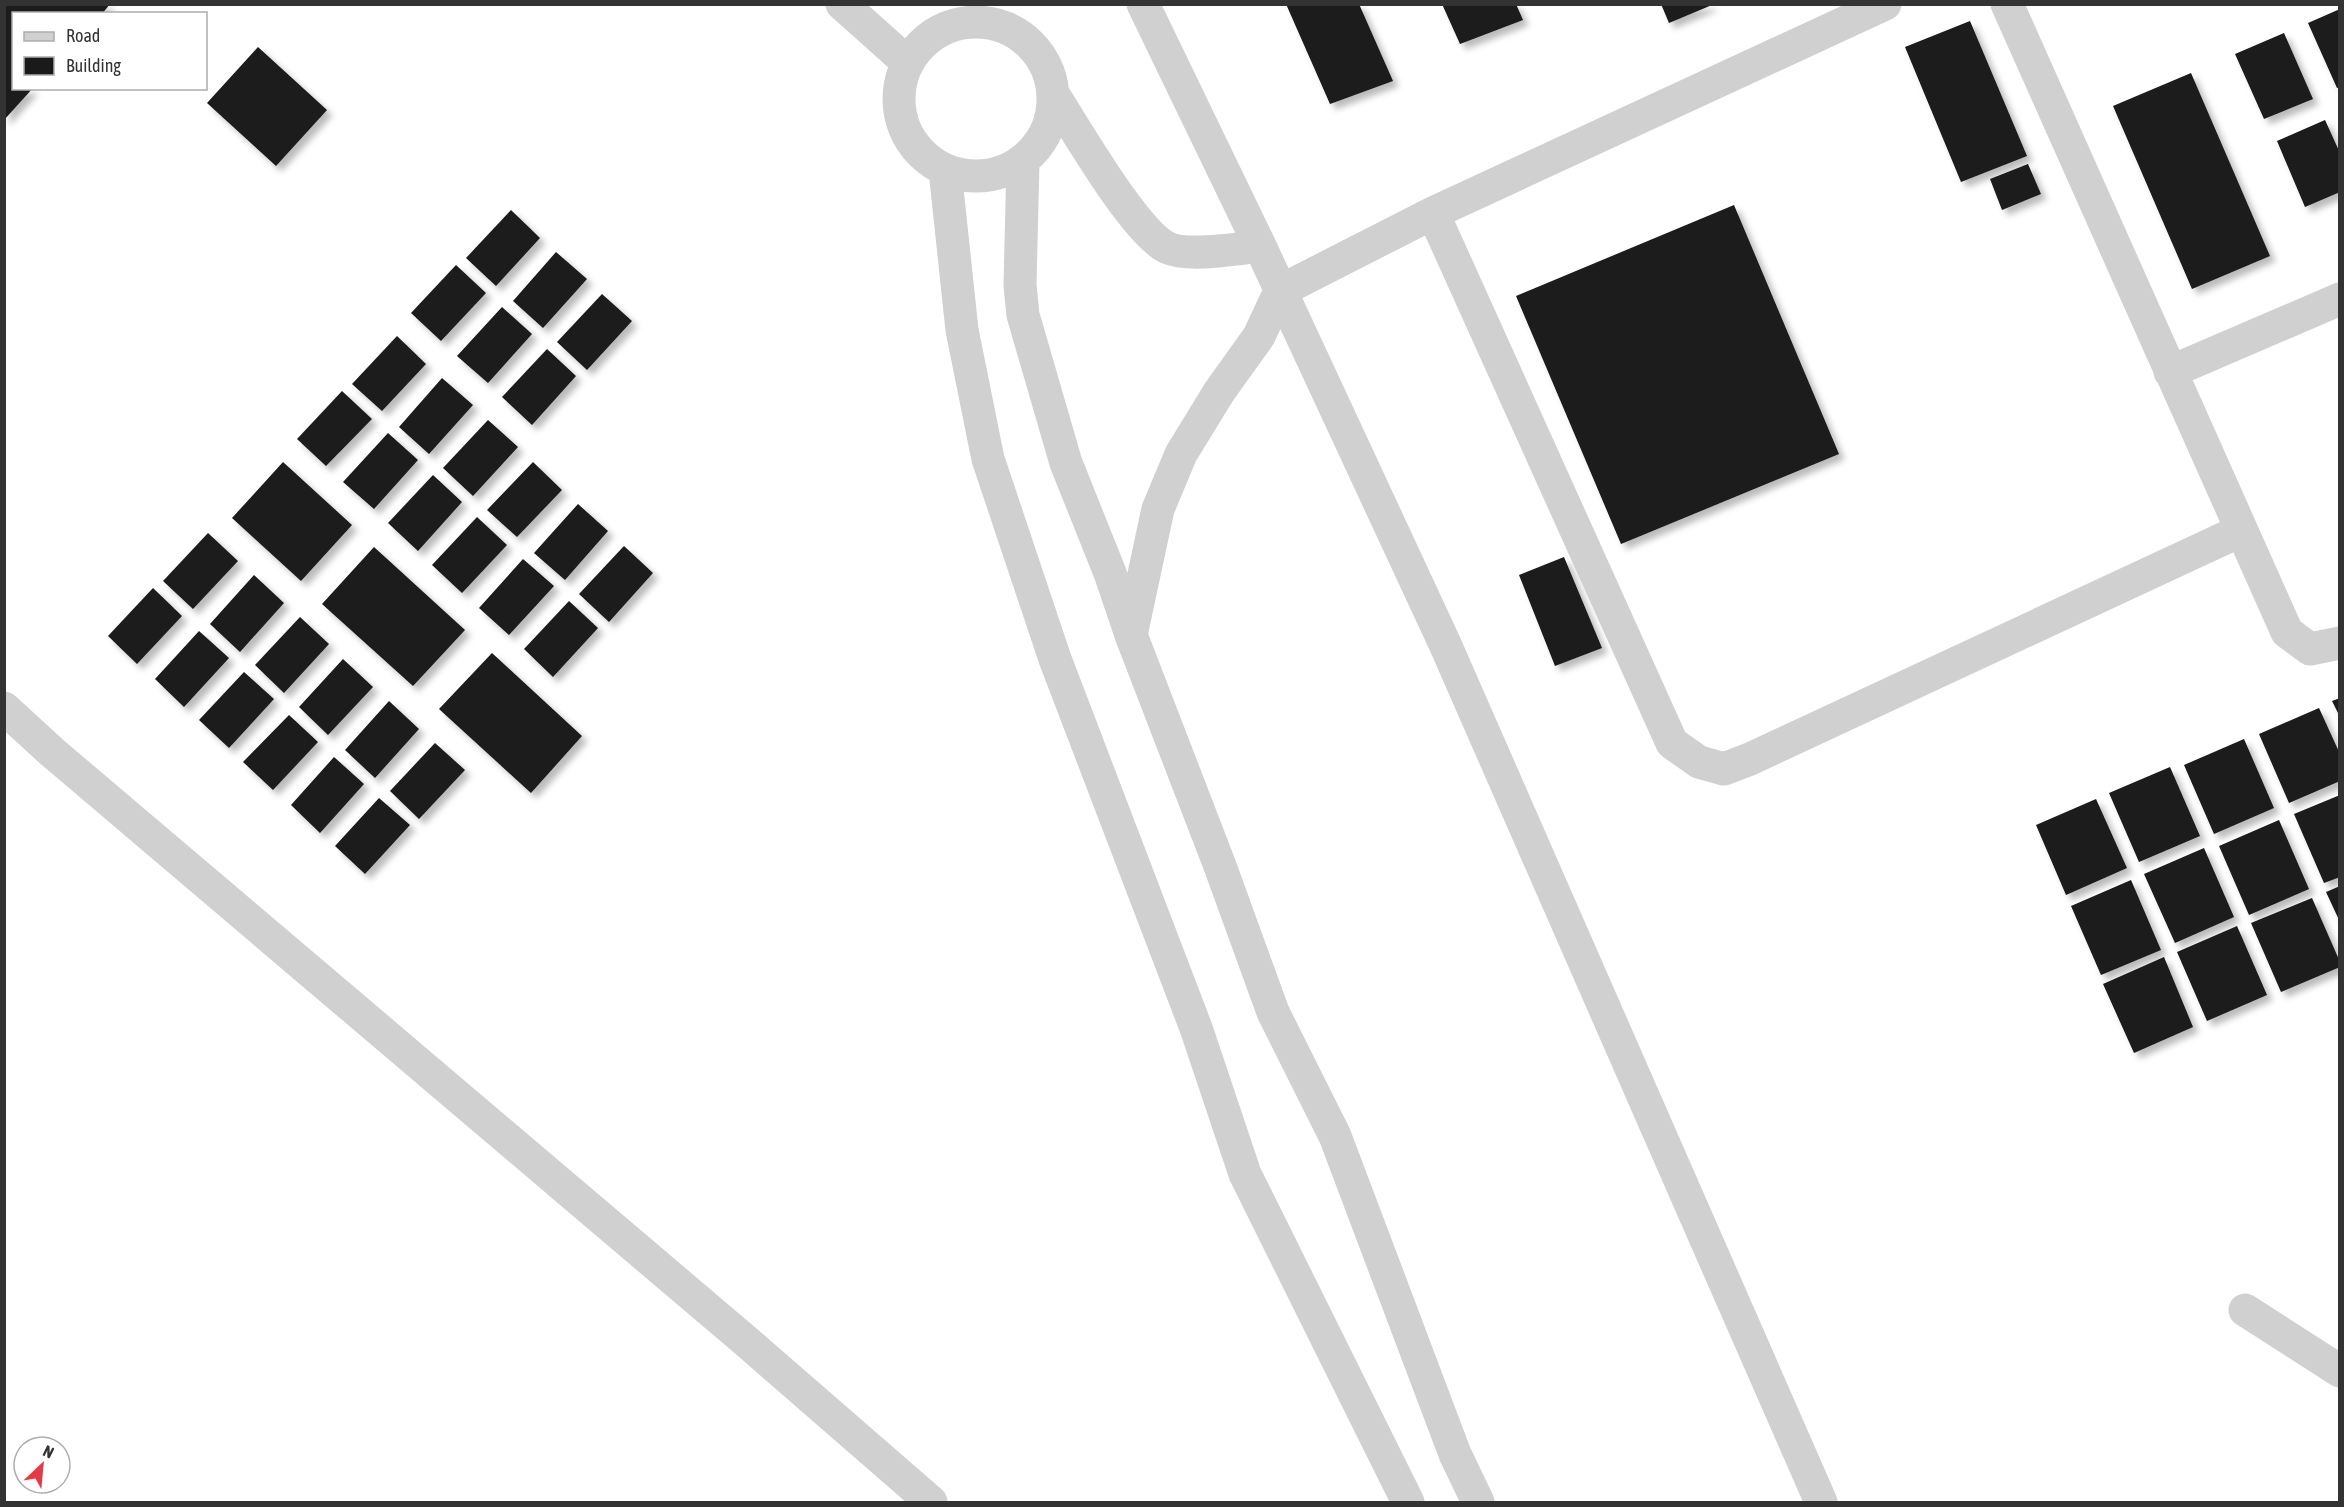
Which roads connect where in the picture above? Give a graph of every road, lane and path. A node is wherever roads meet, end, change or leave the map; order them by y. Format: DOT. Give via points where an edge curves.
graph roads {
  1 [pos="842,4"];
  2 [pos="1143,4"];
  3 [pos="1885,4"];
  4 [pos="2007,4"];
  5 [pos="1003,16"];
  6 [pos="907,62"];
  7 [pos="1055,98"];
  8 [pos="1023,162"];
  9 [pos="945,170"];
  10 [pos="1433,213"];
  11 [pos="1260,246"];
  12 [pos="1280,291"];
  13 [pos="2340,299"];
  14 [pos="2170,372"];
  15 [pos="2240,531"];
  16 [pos="1131,635"];
  17 [pos="2340,643"];
  18 [pos="4,708"];
  19 [pos="2245,1311"];
  20 [pos="2340,1371"];
  21 [pos="932,1503"];
  22 [pos="1408,1503"];
  23 [pos="1478,1503"];
  24 [pos="1821,1503"];
  1 -- 6 [label="street"];
  2 -- 11 [label="street"];
  3 -- 10 [label="street"];
  4 -- 14 [label="street"];
  5 -- 6 [label="street" via="969,21 933,33"];
  5 -- 7 [label="street" via="1041,56"];
  6 -- 9 [label="street" via="898,104 912,144"];
  7 -- 8 [label="street" via="1047,134"];
  7 -- 11 [label="street" via="1138,223 1168,248 1200,253"];
  8 -- 9 [label="street" via="985,177"];
  8 -- 16 [label="street" via="1023,315 1066,463"];
  9 -- 22 [label="street" via="962,330 988,459 1055,659 1196,1028 1245,1174"];
  10 -- 12 [label="street"];
  10 -- 15 [label="street" via="1672,743 1699,762 1724,769 1750,759"];
  11 -- 12 [label="street"];
  12 -- 16 [label="street" via="1260,336 1181,454 1158,509"];
  12 -- 24 [label="street" via="1445,644"];
  13 -- 14 [label="street"];
  14 -- 15 [label="street"];
  15 -- 17 [label="street" via="2287,632 2310,649"];
  16 -- 23 [label="street" via="1273,1012 1335,1136 1455,1454"];
  18 -- 21 [label="street"];
  19 -- 20 [label="street"];
}
